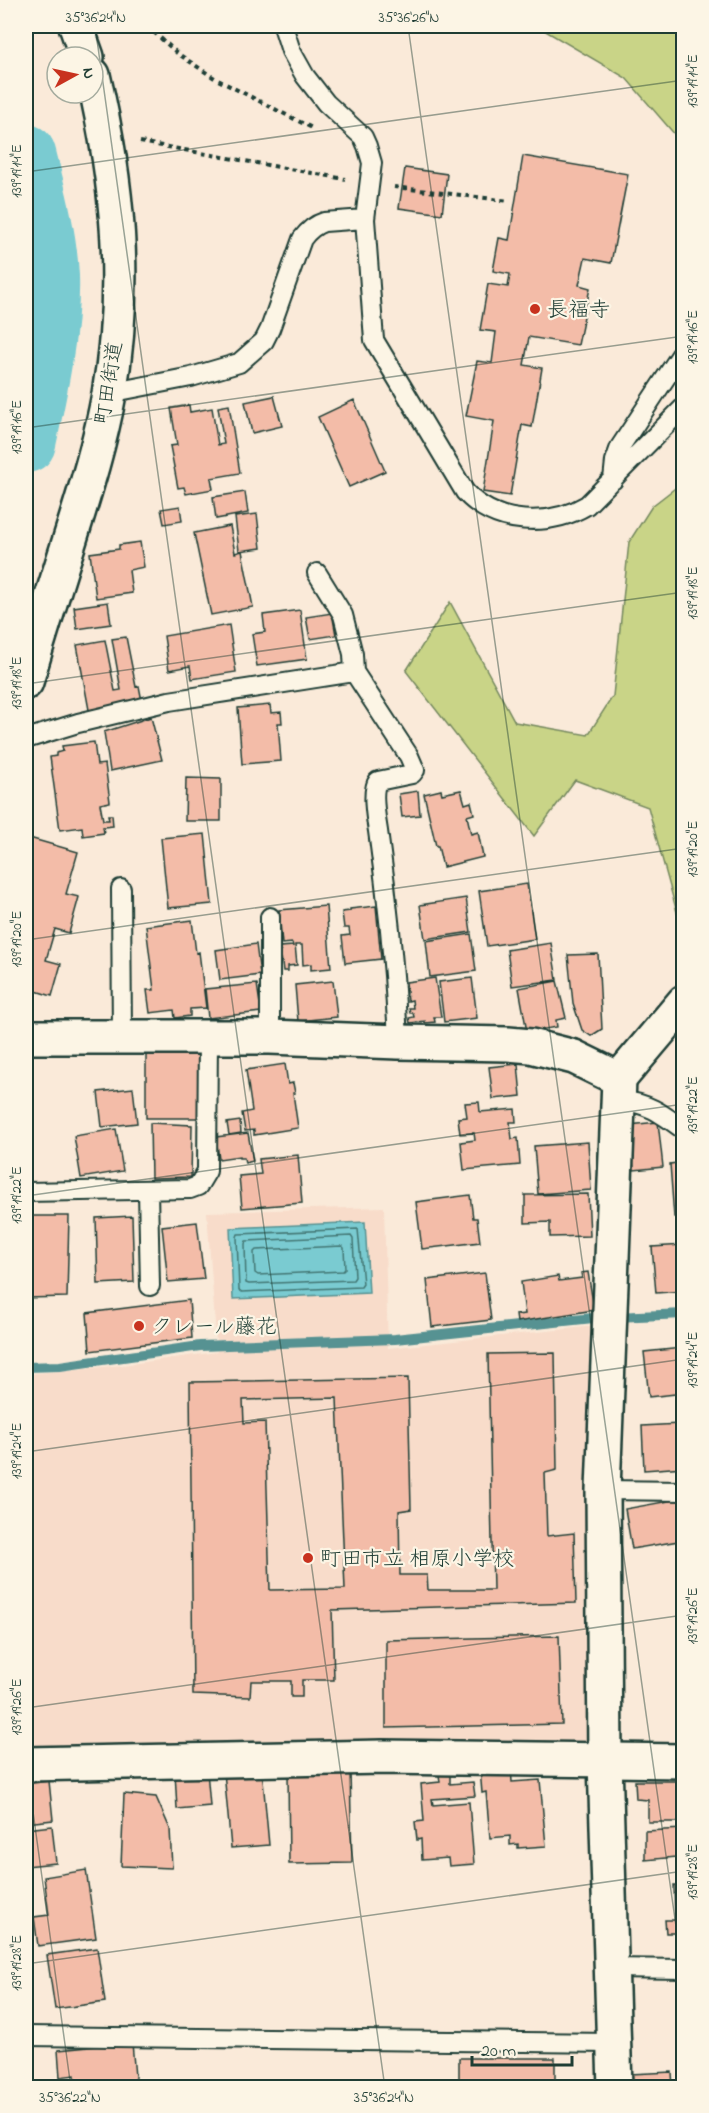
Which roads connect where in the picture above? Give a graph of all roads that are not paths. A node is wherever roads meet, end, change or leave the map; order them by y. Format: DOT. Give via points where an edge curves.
graph roads {
  1 [pos="76,26"];
  2 [pos="283,26"];
  3 [pos="83,45"];
  4 [pos="100,105"];
  5 [pos="365,219"];
  6 [pos="684,350"];
  7 [pos="109,393"];
  8 [pos="684,407"];
  9 [pos="613,480"];
  10 [pos="317,573"];
  11 [pos="354,672"];
  12 [pos="26,682"];
  13 [pos="26,739"];
  14 [pos="121,889"];
  15 [pos="270,917"];
  16 [pos="684,1002"];
  17 [pos="26,1037"];
  18 [pos="122,1037"];
  19 [pos="208,1037"];
  20 [pos="270,1037"];
  21 [pos="398,1042"];
  22 [pos="618,1090"];
  23 [pos="684,1130"];
  24 [pos="148,1190"];
  25 [pos="26,1192"];
  26 [pos="150,1286"];
  27 [pos="603,1490"];
  28 [pos="684,1491"];
  29 [pos="605,1761"];
  30 [pos="684,1761"];
  31 [pos="26,1764"];
  32 [pos="610,1968"];
  33 [pos="684,1969"];
  34 [pos="26,2036"];
  35 [pos="613,2043"];
  36 [pos="615,2088"];
  1 -- 3 [label="street"];
  2 -- 5 [label="lane" via="305,76 367,146 372,163"];
  4 -- 7 [label="street, 町田街道" via="118,215 119,295"];
  5 -- 7 [label="lane" via="324,222 306,233 264,341 239,363"];
  5 -- 9 [label="lane" via="374,340 475,503 505,516 543,520 574,513"];
  6 -- 9 [label="lane" via="620,447"];
  7 -- 12 [label="street, 町田街道" via="93,468"];
  8 -- 9 [label="lane"];
  10 -- 11 [label="lane" via="343,615"];
  11 -- 13 [label="lane" via="169,700"];
  11 -- 21 [label="lane" via="415,771 378,781 375,790 389,906"];
  14 -- 18 [label="lane"];
  15 -- 20 [label="lane"];
  16 -- 22 [label="street"];
  17 -- 18 [label="street"];
  18 -- 19 [label="street"];
  19 -- 20 [label="street"];
  19 -- 24 [label="lane" via="207,1172 198,1186 190,1190"];
  20 -- 21 [label="street"];
  21 -- 22 [label="street" via="531,1046 574,1057"];
  22 -- 23 [label="lane"];
  22 -- 27 [label="street"];
  24 -- 25 [label="lane"];
  24 -- 26 [label="lane"];
  27 -- 28 [label="lane"];
  27 -- 29 [label="street"];
  29 -- 30 [label="street"];
  29 -- 31 [label="street" via="371,1757"];
  29 -- 32 [label="street"];
  32 -- 33 [label="lane"];
  32 -- 35 [label="street"];
  34 -- 35 [label="lane"];
  35 -- 36 [label="street"];
}
